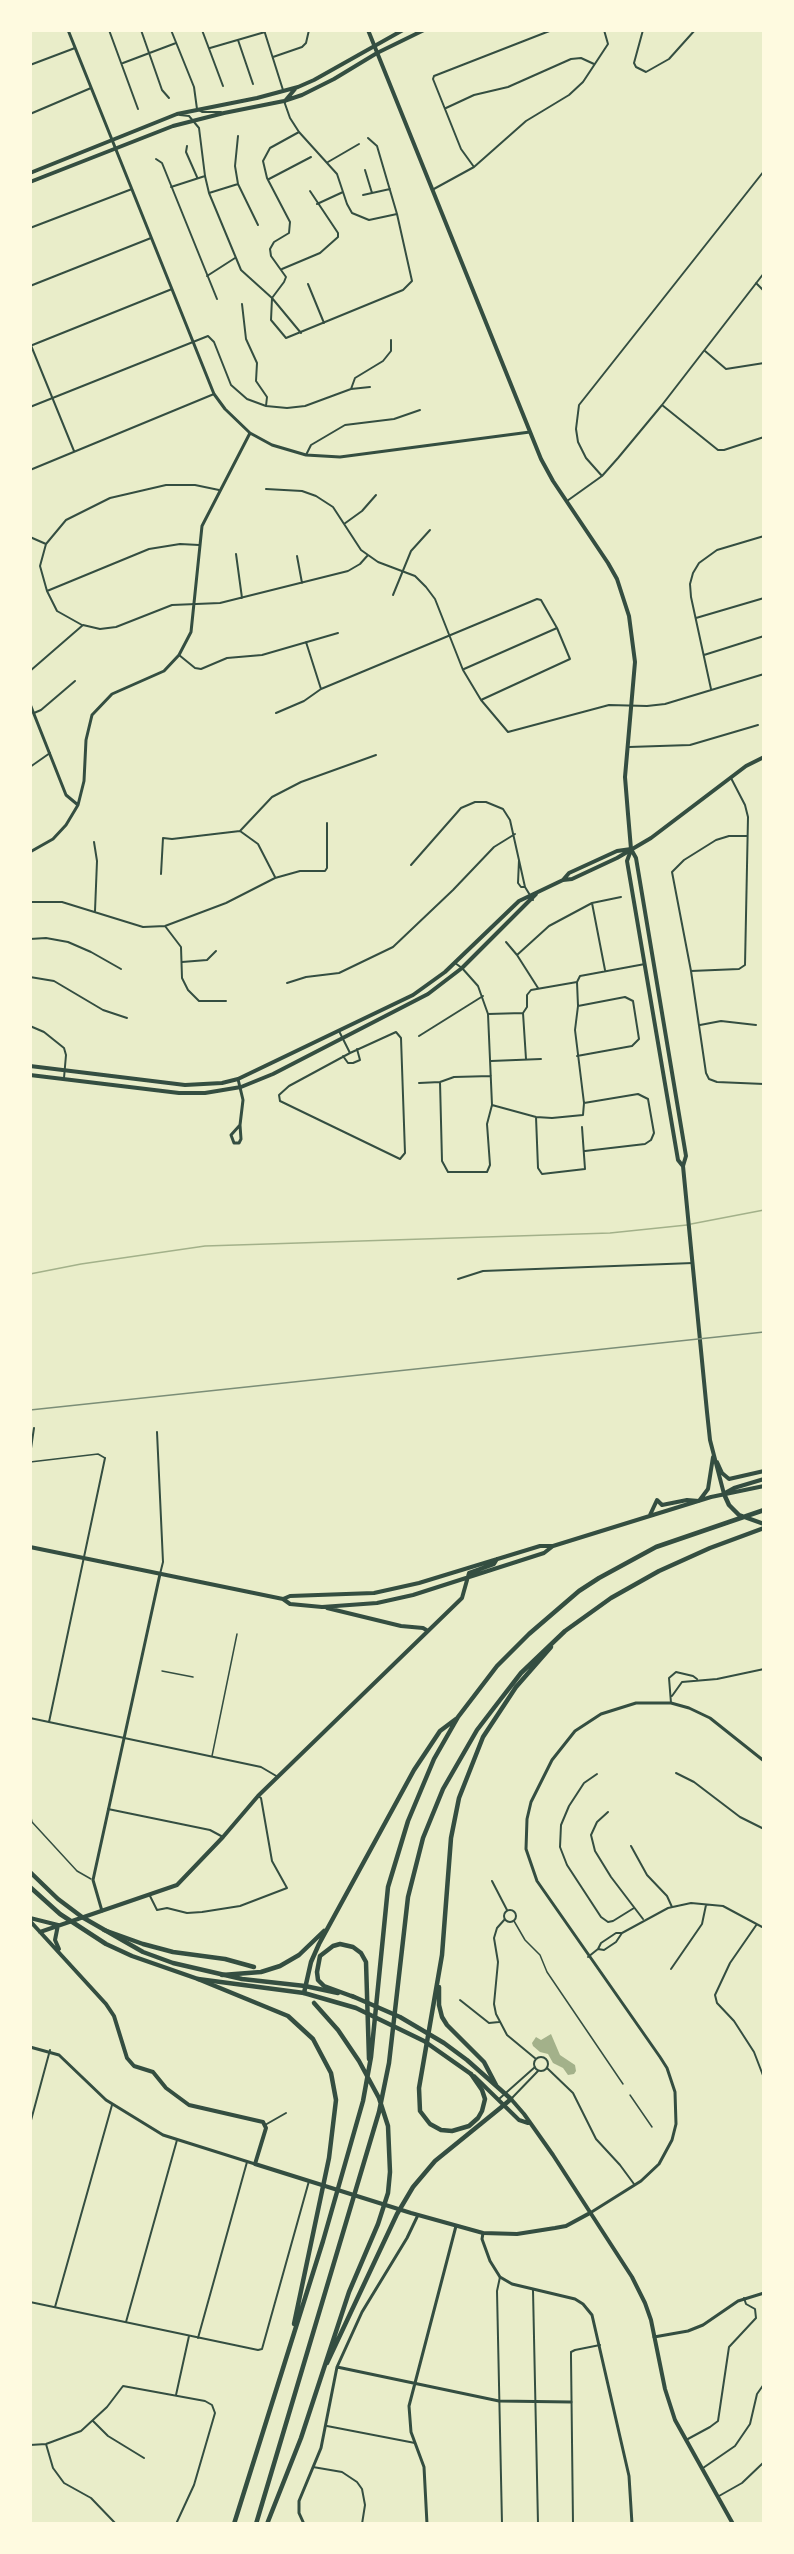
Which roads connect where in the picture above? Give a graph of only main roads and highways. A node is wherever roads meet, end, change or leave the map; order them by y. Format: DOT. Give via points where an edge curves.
graph roads {
  1 [pos="368,30"];
  2 [pos="403,30"];
  3 [pos="424,30"];
  4 [pos="374,45"];
  5 [pos="377,52"];
  6 [pos="298,87"];
  7 [pos="283,91"];
  8 [pos="285,101"];
  9 [pos="274,104"];
  10 [pos="30,173"];
  11 [pos="30,182"];
  12 [pos="764,757"];
  13 [pos="632,849"];
  14 [pos="537,894"];
  15 [pos="645,964"];
  16 [pos="656,973"];
  17 [pos="30,1066"];
  18 [pos="30,1075"];
  19 [pos="683,1166"];
  20 [pos="713,1453"];
  21 [pos="764,1471"];
  22 [pos="764,1479"];
  23 [pos="764,1486"];
  24 [pos="724,1494"];
  25 [pos="699,1501"];
  26 [pos="763,1510"];
  27 [pos="649,1516"];
  28 [pos="764,1524"];
  29 [pos="764,1528"];
  30 [pos="553,1546"];
  31 [pos="30,1547"];
  32 [pos="497,1559"];
  33 [pos="467,1578"];
  34 [pos="284,1599"];
  35 [pos="322,1607"];
  36 [pos="428,1631"];
  37 [pos="565,1631"];
  38 [pos="458,1717"];
  39 [pos="30,1872"];
  40 [pos="30,1887"];
  41 [pos="30,1920"];
  42 [pos="58,1925"];
  43 [pos="328,1927"];
  44 [pos="104,1930"];
  45 [pos="40,1932"];
  46 [pos="61,1952"];
  47 [pos="254,1967"];
  48 [pos="222,1974"];
  49 [pos="440,1974"];
  50 [pos="198,1978"];
  51 [pos="305,1986"];
  52 [pos="304,1993"];
  53 [pos="354,1997"];
  54 [pos="314,2003"];
  55 [pos="369,2071"];
  56 [pos="471,2074"];
  57 [pos="496,2085"];
  58 [pos="511,2099"];
  59 [pos="504,2105"];
  60 [pos="528,2123"];
  61 [pos="590,2213"];
  62 [pos="290,2348"];
  63 [pos="323,2370"];
  64 [pos="234,2524"];
  65 [pos="256,2524"];
  66 [pos="267,2524"];
  67 [pos="733,2524"];
  1 -- 4 [label="main road"];
  2 -- 4 [label="main road"];
  3 -- 5 [label="main road"];
  4 -- 5 [label="main road"];
  4 -- 6 [label="main road"];
  5 -- 8 [label="main road" via="318,88"];
  5 -- 13 [label="main road" via="550,477 608,563 623,598 635,656 625,777"];
  6 -- 7 [label="main road"];
  6 -- 8 [label="main road"];
  7 -- 9 [label="main road"];
  7 -- 10 [label="main road" via="177,114"];
  8 -- 9 [label="main road"];
  9 -- 11 [label="main road" via="193,120"];
  12 -- 13 [label="main road"];
  13 -- 14 [label="main road"];
  13 -- 15 [label="main road" via="627,861"];
  13 -- 16 [label="main road"];
  14 -- 17 [label="main road" via="529,894 510,909 455,963 413,995 238,1079 185,1085"];
  14 -- 18 [label="main road" via="462,968 417,1001 241,1087 179,1093"];
  15 -- 16 [label="main road"];
  15 -- 19 [label="main road" via="678,1160"];
  16 -- 19 [label="main road" via="686,1156"];
  19 -- 20 [label="main road"];
  20 -- 21 [label="main road" via="729,1479"];
  20 -- 24 [label="main road"];
  20 -- 25 [label="main road" via="708,1489"];
  22 -- 24 [label="main road"];
  23 -- 24 [label="main road"];
  24 -- 25 [label="main road"];
  24 -- 28 [label="highway" via="739,1515"];
  25 -- 27 [label="main road"];
  25 -- 27 [label="main road" via="662,1505 657,1500"];
  26 -- 38 [label="highway" via="656,1547 572,1596 497,1666"];
  27 -- 30 [label="main road"];
  29 -- 37 [label="highway" via="658,1571"];
  30 -- 32 [label="main road"];
  30 -- 33 [label="main road" via="544,1553"];
  31 -- 34 [label="main road"];
  32 -- 33 [label="main road"];
  32 -- 34 [label="main road" via="374,1593"];
  33 -- 35 [label="main road" via="398,1599"];
  33 -- 36 [label="main road" via="462,1598"];
  34 -- 35 [label="main road" via="290,1604"];
  35 -- 36 [label="main road"];
  36 -- 42 [label="main road" via="258,1796 177,1885"];
  37 -- 49 [label="highway" via="516,1687 483,1737 471,1764 459,1798 452,1838"];
  37 -- 65 [label="highway" via="521,1673 477,1730 443,1789 423,1838 412,1875 385,2081 374,2128"];
  38 -- 43 [label="highway" via="440,1731 414,1770"];
  38 -- 55 [label="highway" via="434,1759 401,1840 385,1906"];
  39 -- 44 [label="highway" via="64,1904"];
  40 -- 50 [label="highway" via="106,1944"];
  41 -- 42 [label="main road"];
  41 -- 45 [label="main road"];
  42 -- 45 [label="main road"];
  42 -- 46 [label="main road" via="55,1940"];
  43 -- 48 [label="highway" via="309,1947 280,1966 261,1972"];
  43 -- 51 [label="highway" via="311,1962"];
  44 -- 47 [label="highway" via="173,1952"];
  44 -- 48 [label="highway" via="163,1959"];
  45 -- 46 [label="main road"];
  46 -- 61 [label="main road" via="110,2010 134,2066 153,2072 166,2088 189,2105 265,2125 255,2164 483,2233 518,2234 566,2226"];
  48 -- 51 [label="highway"];
  49 -- 56 [label="highway" via="418,2098 420,2111 429,2124 441,2130 461,2129 481,2115 484,2094"];
  49 -- 57 [label="highway" via="442,2017 484,2062"];
  50 -- 52 [label="highway"];
  50 -- 62 [label="highway" via="288,2016 313,2038 334,2082 336,2100 329,2158"];
  51 -- 52 [label="highway"];
  51 -- 53 [label="highway"];
  52 -- 56 [label="highway" via="386,2021 435,2048"];
  53 -- 55 [label="highway" via="319,1982 319,1959 333,1946 350,1946 366,1962"];
  53 -- 57 [label="highway" via="400,2017 444,2043"];
  54 -- 63 [label="highway" via="338,2030 370,2080 388,2126 390,2149 383,2209"];
  55 -- 62 [label="highway"];
  56 -- 59 [label="main road"];
  57 -- 58 [label="highway"];
  58 -- 59 [label="highway"];
  58 -- 60 [label="main road"];
  59 -- 60 [label="main road"];
  59 -- 63 [label="highway" via="435,2161 412,2187"];
  60 -- 61 [label="main road"];
  61 -- 67 [label="main road" via="645,2303 669,2404"];
  62 -- 64 [label="highway"];
  63 -- 66 [label="highway"];
}
